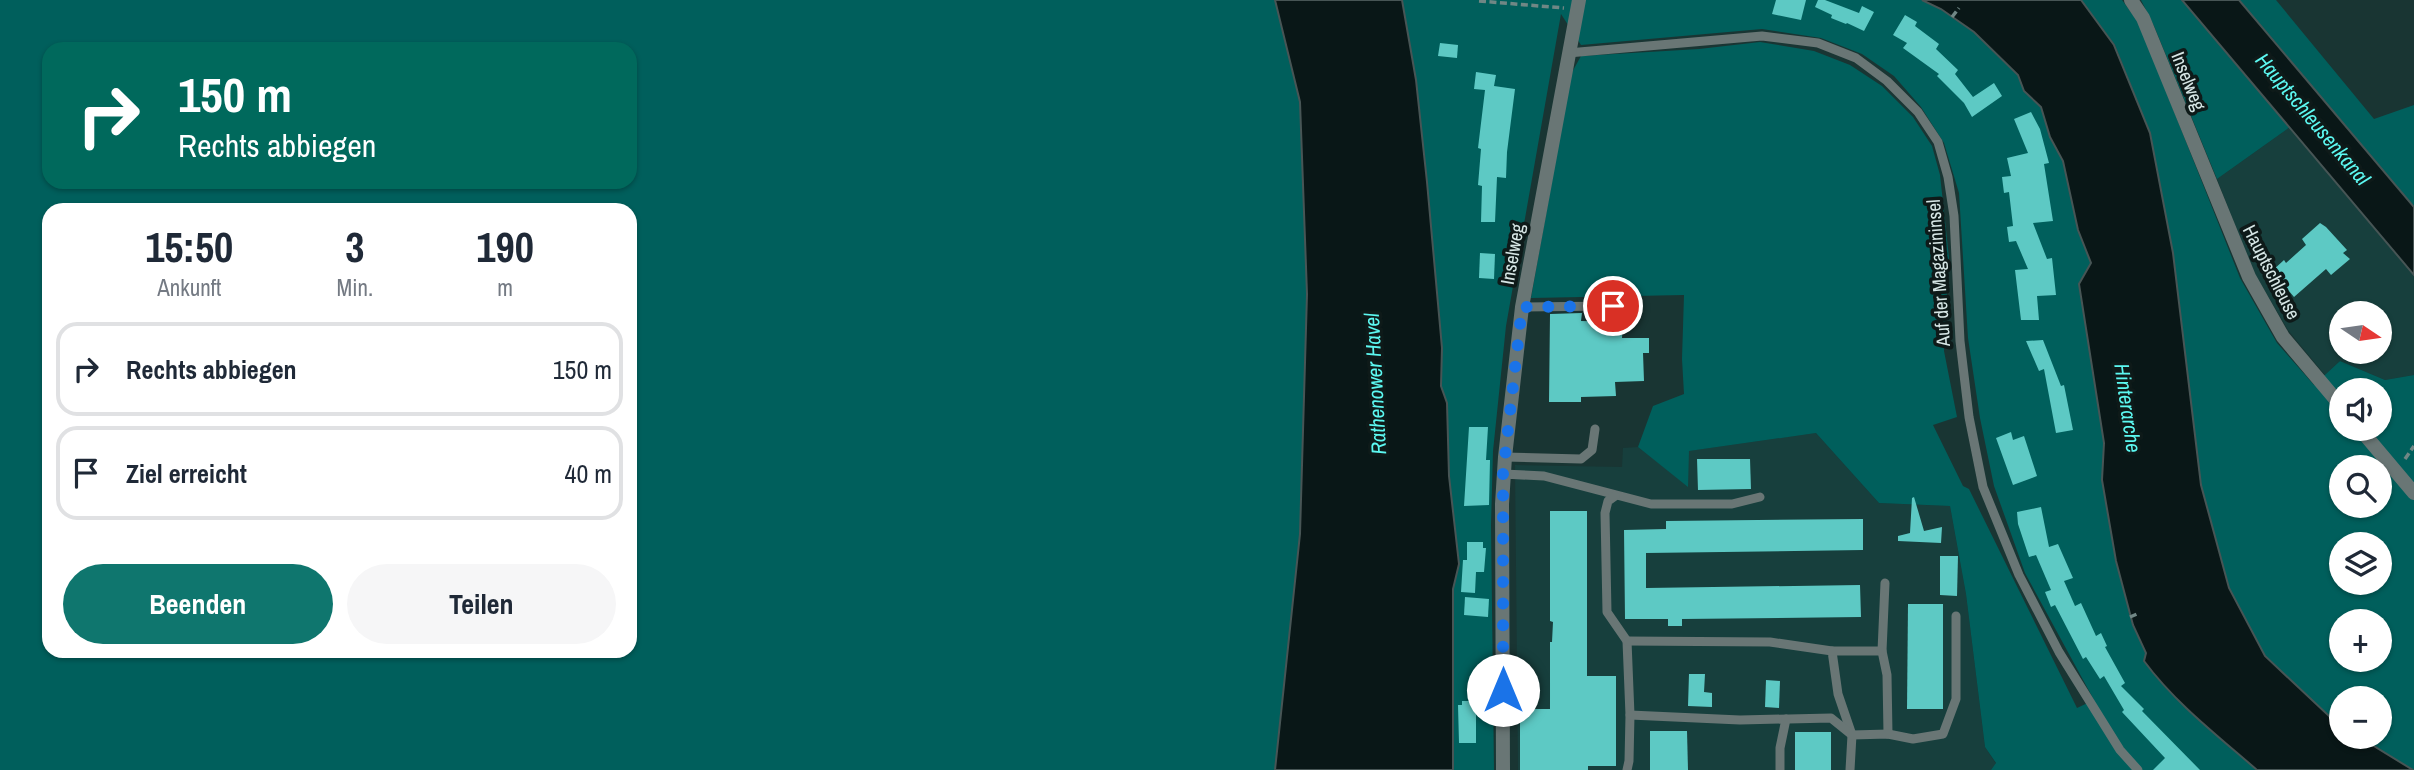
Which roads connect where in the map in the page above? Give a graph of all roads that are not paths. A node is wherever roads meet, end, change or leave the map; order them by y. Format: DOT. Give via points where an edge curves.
graph roads {
  1 [pos="2131,0"];
  2 [pos="1578,4"];
  3 [pos="1568,53"];
  4 [pos="2208,178"];
  5 [pos="1613,306"];
  6 [pos="1522,307"];
  7 [pos="2329,392"];
  8 [pos="1595,429"];
  9 [pos="2370,441"];
  10 [pos="1504,457"];
  11 [pos="1503,474"];
  12 [pos="2414,493"];
  13 [pos="1615,496"];
  14 [pos="1760,497"];
  15 [pos="1885,583"];
  16 [pos="1956,616"];
  17 [pos="1627,640"];
  18 [pos="1832,651"];
  19 [pos="1882,651"];
  20 [pos="1630,715"];
  21 [pos="1786,719"];
  22 [pos="1888,734"];
  23 [pos="1852,735"];
  24 [pos="1503,770"];
  25 [pos="1627,770"];
  26 [pos="1780,770"];
  27 [pos="1850,770"];
  28 [pos="2138,770"];
  1 -- 4 [label="street, Inselweg" via="2143,18"];
  2 -- 3 [label="street, Inselweg"];
  3 -- 6 [label="street, Inselweg"];
  3 -- 28 [label="lane, Auf der Magazininsel" via="1762,36 1818,43 1856,58 1918,111 1938,142 1948,177 1961,354 1983,487 2019,575 2059,652 2113,739"];
  4 -- 7 [label="street, Hauptschleuse" via="2249,277 2276,325"];
  5 -- 6 [label="lane"];
  6 -- 10 [label="street, Inselweg"];
  8 -- 10 [label="lane" via="1592,450 1581,459"];
  9 -- 12 [label="street"];
  10 -- 11 [label="street, Inselweg"];
  11 -- 13 [label="lane" via="1544,476"];
  11 -- 24 [label="street, Inselweg"];
  13 -- 14 [label="lane" via="1651,504 1732,504"];
  13 -- 17 [label="lane" via="1605,513 1607,612"];
  15 -- 19 [label="lane"];
  16 -- 22 [label="lane" via="1956,699 1943,734 1913,739"];
  17 -- 18 [label="lane" via="1770,642"];
  17 -- 20 [label="lane"];
  18 -- 19 [label="lane"];
  18 -- 23 [label="lane"];
  19 -- 22 [label="lane"];
  20 -- 21 [label="lane"];
  20 -- 25 [label="lane"];
  21 -- 23 [label="lane" via="1831,718"];
  21 -- 26 [label="lane"];
  22 -- 23 [label="lane"];
  23 -- 27 [label="lane"];
}
